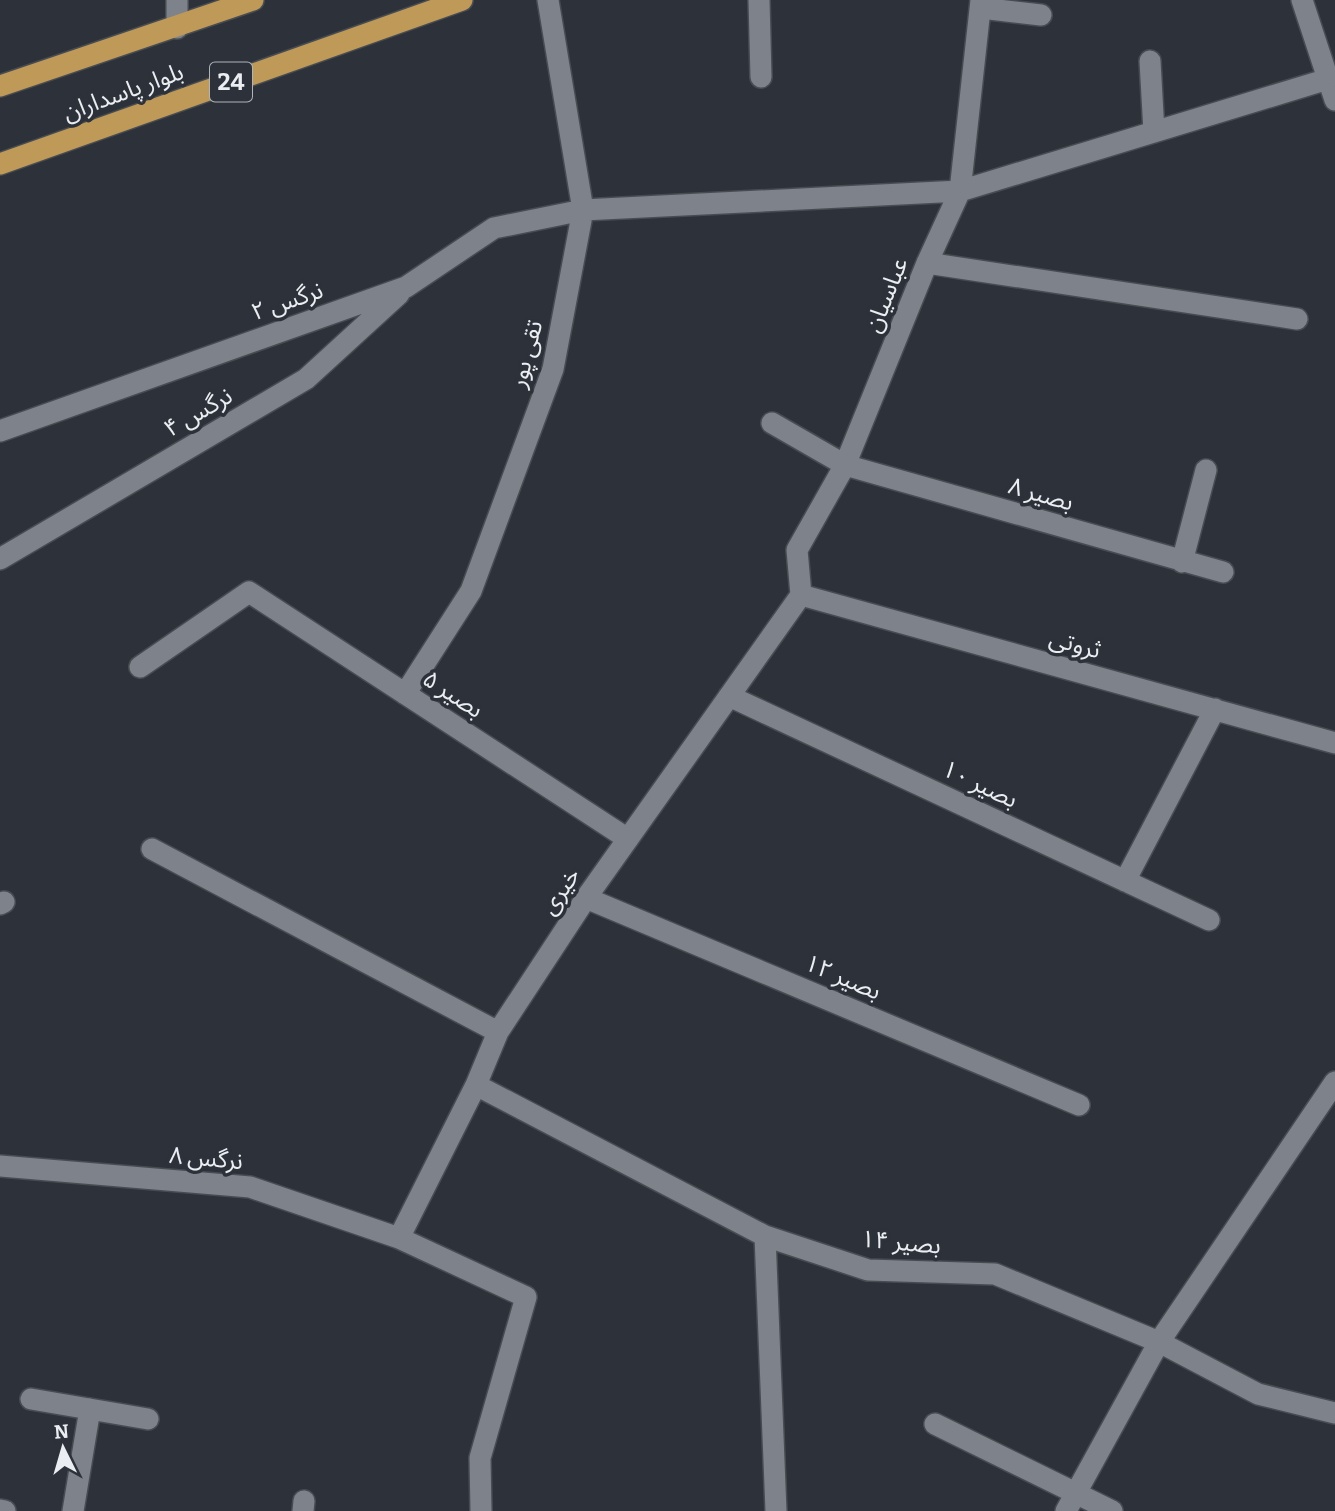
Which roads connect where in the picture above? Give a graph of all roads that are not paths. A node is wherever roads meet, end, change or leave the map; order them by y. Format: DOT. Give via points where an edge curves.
graph roads {
  1 [pos="177,0"];
  2 [pos="253,0"];
  3 [pos="462,0"];
  4 [pos="548,0"];
  5 [pos="759,0"];
  6 [pos="1302,0"];
  7 [pos="981,4"];
  8 [pos="1041,15"];
  9 [pos="177,28"];
  10 [pos="1150,61"];
  11 [pos="761,77"];
  12 [pos="1328,79"];
  13 [pos="0,86"];
  14 [pos="1335,100"];
  15 [pos="1154,132"];
  16 [pos="0,164"];
  17 [pos="960,191"];
  18 [pos="583,210"];
  19 [pos="927,263"];
  20 [pos="406,288"];
  21 [pos="1297,319"];
  22 [pos="772,424"];
  23 [pos="0,431"];
  24 [pos="845,466"];
  25 [pos="1206,470"];
  26 [pos="0,559"];
  27 [pos="1182,562"];
  28 [pos="1223,572"];
  29 [pos="802,595"];
  30 [pos="140,667"];
  31 [pos="405,694"];
  32 [pos="729,696"];
  33 [pos="1215,709"];
  34 [pos="1335,743"];
  35 [pos="628,839"];
  36 [pos="152,849"];
  37 [pos="1125,881"];
  38 [pos="586,898"];
  39 [pos="1209,920"];
  40 [pos="498,1032"];
  41 [pos="1335,1082"];
  42 [pos="476,1085"];
  43 [pos="1079,1105"];
  44 [pos="0,1166"];
  45 [pos="765,1236"];
  46 [pos="399,1238"];
  47 [pos="1159,1342"];
  48 [pos="31,1399"];
  49 [pos="90,1409"];
  50 [pos="1335,1413"];
  51 [pos="148,1419"];
  52 [pos="935,1424"];
  53 [pos="1071,1502"];
  54 [pos="73,1511"];
  55 [pos="481,1511"];
  56 [pos="776,1511"];
  57 [pos="1112,1511"];
  1 -- 9 [label="street"];
  2 -- 9 [label="highway, بلوار پاسداران"];
  3 -- 16 [label="highway, بلوار پاسداران / 24"];
  4 -- 18 [label="street, تقی پور"];
  5 -- 11 [label="street"];
  6 -- 12 [label="street"];
  7 -- 8 [label="street"];
  7 -- 17 [label="street, عباسیان"];
  9 -- 13 [label="highway, بلوار پاسداران"];
  10 -- 15 [label="street"];
  12 -- 14 [label="street"];
  12 -- 15 [label="street, نرگس ۲"];
  15 -- 17 [label="street, نرگس ۲"];
  17 -- 18 [label="street, نرگس ۲"];
  17 -- 19 [label="street, عباسیان"];
  18 -- 20 [label="street, نرگس ۲" via="494,228"];
  18 -- 31 [label="street, تقی پور" via="553,369 471,591"];
  19 -- 21 [label="street"];
  19 -- 24 [label="street, عباسیان"];
  20 -- 23 [label="street, نرگس ۲"];
  20 -- 26 [label="street, نرگس ۴" via="306,379"];
  22 -- 24 [label="street, بصیر ۸"];
  24 -- 27 [label="street, بصیر ۸"];
  24 -- 29 [label="street, عباسیان" via="797,550"];
  25 -- 27 [label="street"];
  27 -- 28 [label="street, بصیر ۸"];
  29 -- 32 [label="street, خیری"];
  29 -- 33 [label="street, ثروتی"];
  30 -- 31 [label="street, بصیر ۵" via="249,592"];
  31 -- 35 [label="street, بصیر ۵"];
  32 -- 35 [label="street, خیری"];
  32 -- 37 [label="street, بصیر ۱۰"];
  33 -- 34 [label="street, ثروتی"];
  33 -- 37 [label="street"];
  35 -- 38 [label="street, خیری"];
  36 -- 40 [label="street"];
  37 -- 39 [label="street, بصیر ۱۰"];
  38 -- 40 [label="street, خیری"];
  38 -- 43 [label="street, بصیر ۱۲"];
  40 -- 42 [label="street, خیری"];
  41 -- 47 [label="street"];
  42 -- 45 [label="street, بصیر ۱۴"];
  42 -- 46 [label="street, خیری"];
  44 -- 46 [label="street, نرگس ۸" via="250,1187"];
  45 -- 47 [label="street, بصیر ۱۴" via="869,1270 995,1274"];
  45 -- 56 [label="street"];
  46 -- 55 [label="street, نرگس ۸" via="526,1297 480,1458"];
  47 -- 50 [label="street, بصیر ۱۴" via="1258,1394"];
  47 -- 53 [label="street"];
  48 -- 49 [label="street"];
  49 -- 51 [label="street"];
  49 -- 54 [label="street"];
  52 -- 53 [label="street"];
  53 -- 57 [label="street"];
}
